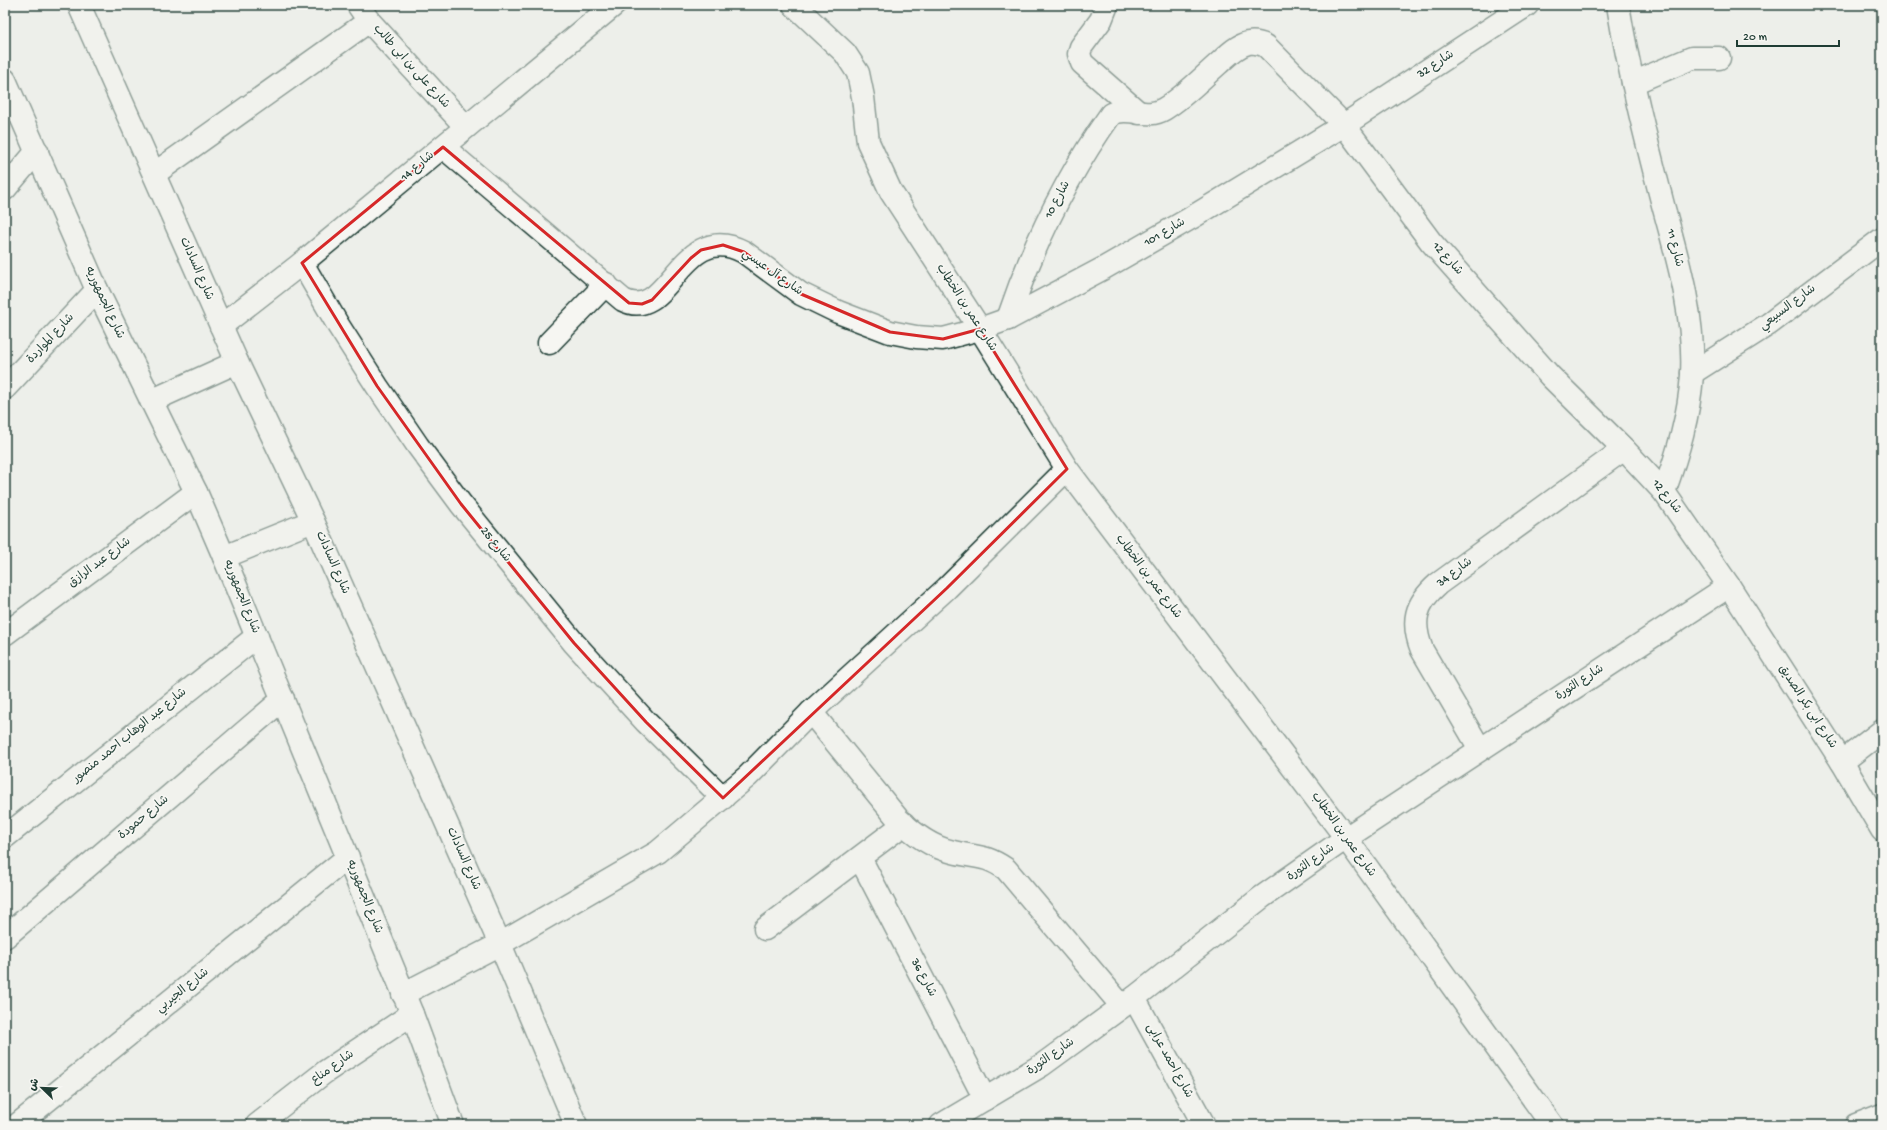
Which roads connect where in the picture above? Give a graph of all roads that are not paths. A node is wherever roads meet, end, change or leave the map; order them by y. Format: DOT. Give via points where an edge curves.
graph roads {
  1 [pos="79,5"];
  2 [pos="614,5"];
  3 [pos="794,5"];
  4 [pos="1107,5"];
  5 [pos="1527,5"];
  6 [pos="1618,5"];
  7 [pos="364,13"];
  8 [pos="1719,58"];
  9 [pos="5,80"];
  10 [pos="1634,83"];
  11 [pos="1139,113"];
  12 [pos="1344,125"];
  13 [pos="466,128"];
  14 [pos="443,146"];
  15 [pos="37,151"];
  16 [pos="154,174"];
  17 [pos="5,188"];
  18 [pos="1882,239"];
  19 [pos="302,263"];
  20 [pos="606,284"];
  21 [pos="97,290"];
  22 [pos="1008,319"];
  23 [pos="221,326"];
  24 [pos="980,329"];
  25 [pos="549,343"];
  26 [pos="237,362"];
  27 [pos="1692,373"];
  28 [pos="5,388"];
  29 [pos="151,401"];
  30 [pos="1624,449"];
  31 [pos="1067,469"];
  32 [pos="196,492"];
  33 [pos="1664,492"];
  34 [pos="314,521"];
  35 [pos="224,557"];
  36 [pos="1729,586"];
  37 [pos="5,634"];
  38 [pos="257,636"];
  39 [pos="283,700"];
  40 [pos="811,712"];
  41 [pos="1882,732"];
  42 [pos="1480,749"];
  43 [pos="1842,762"];
  44 [pos="723,798"];
  45 [pos="904,824"];
  46 [pos="1882,830"];
  47 [pos="5,837"];
  48 [pos="1346,838"];
  49 [pos="348,857"];
  50 [pos="860,858"];
  51 [pos="766,929"];
  52 [pos="5,937"];
  53 [pos="500,944"];
  54 [pos="403,994"];
  55 [pos="1127,1001"];
  56 [pos="412,1014"];
  57 [pos="986,1099"];
  58 [pos="1882,1115"];
  59 [pos="17,1125"];
  60 [pos="257,1125"];
  61 [pos="453,1125"];
  62 [pos="576,1125"];
  63 [pos="941,1125"];
  64 [pos="1204,1125"];
  65 [pos="1552,1125"];
  66 [pos="1856,1125"];
  1 -- 16 [label="street, شارع السادات"];
  2 -- 13 [label="street, شارع 14"];
  3 -- 24 [label="street, شارع عمر بن الخطاب" via="846,53 858,73 868,142 876,162 891,192"];
  4 -- 11 [label="street" via="1101,20 1081,47 1079,54 1082,63"];
  5 -- 12 [label="street, شارع 32"];
  6 -- 10 [label="street, شارع 11"];
  7 -- 13 [label="street, شارع على بن ابى طالب"];
  7 -- 16 [label="street"];
  8 -- 10 [label="street" via="1692,58"];
  9 -- 15 [label="street, شارع الجمهوريه"];
  10 -- 27 [label="street, شارع 11" via="1681,272 1690,322"];
  11 -- 12 [label="street, شارع 12" via="1152,113 1163,109 1235,49 1254,42 1270,49"];
  11 -- 22 [label="street, شارع 10" via="1120,110 1111,114 1084,154 1045,224"];
  12 -- 22 [label="street, شارع 101" via="1191,218"];
  12 -- 30 [label="street, شارع 12" via="1431,242 1550,376"];
  13 -- 14 [label="street, شارع 14"];
  14 -- 19 [label="street, شارع 14"];
  14 -- 20 [label="street, شارع آل عيسي"];
  15 -- 17 [label="street"];
  15 -- 21 [label="street, شارع الجمهوريه"];
  16 -- 23 [label="street, شارع السادات"];
  18 -- 27 [label="street, شارع السبيعي" via="1769,324"];
  19 -- 23 [label="street, شارع 14"];
  19 -- 44 [label="street, شارع 25" via="377,386 461,504 574,643 646,722"];
  20 -- 24 [label="street, شارع آل عيسي" via="623,300 642,304 652,300 690,258 701,250 723,245 744,252 800,294 890,332 942,339"];
  20 -- 25 [label="street"];
  21 -- 28 [label="street, شارع المواردة"];
  21 -- 29 [label="street, شارع الجمهوريه"];
  22 -- 24 [label="street, شارع 101"];
  23 -- 26 [label="street, شارع السادات"];
  24 -- 31 [label="street, شارع عمر بن الخطاب"];
  26 -- 29 [label="street"];
  26 -- 34 [label="street, شارع السادات"];
  27 -- 33 [label="street, شارع 11" via="1686,420"];
  29 -- 32 [label="street, شارع الجمهوريه"];
  30 -- 33 [label="street, شارع 12"];
  30 -- 42 [label="street, شارع 34" via="1438,584 1426,595 1420,607 1416,620 1417,637 1422,650"];
  31 -- 40 [label="street" via="947,588"];
  31 -- 48 [label="street, شارع عمر بن الخطاب"];
  32 -- 35 [label="street, شارع الجمهوريه"];
  32 -- 37 [label="street, شارع عبد الرازق"];
  33 -- 36 [label="street, شارع 12"];
  34 -- 35 [label="street"];
  34 -- 53 [label="street, شارع السادات"];
  35 -- 38 [label="street, شارع الجمهوريه"];
  36 -- 42 [label="street, شارع الثورة"];
  36 -- 43 [label="street, شارع ابى بكر الصديق"];
  38 -- 39 [label="street, شارع الجمهوريه"];
  38 -- 47 [label="street, شارع عبد الوهاب احمد منصور"];
  39 -- 49 [label="street, شارع الجمهوريه"];
  39 -- 52 [label="street, شارع حمودة"];
  40 -- 44 [label="street"];
  40 -- 45 [label="street, شارع احمد عرابى"];
  41 -- 43 [label="street"];
  42 -- 48 [label="street, شارع الثورة"];
  43 -- 46 [label="street, شارع ابى بكر الصديق"];
  44 -- 53 [label="street" via="658,852"];
  45 -- 50 [label="street"];
  45 -- 55 [label="street, شارع احمد عرابى" via="932,845 953,852 992,859 1006,869"];
  48 -- 55 [label="street, شارع الثورة" via="1262,897"];
  48 -- 65 [label="street, شارع عمر بن الخطاب"];
  49 -- 54 [label="street, شارع الجمهوريه"];
  49 -- 59 [label="street, شارع الجيربي"];
  50 -- 51 [label="street"];
  50 -- 57 [label="street, شارع 36"];
  53 -- 54 [label="street"];
  53 -- 62 [label="street, شارع السادات"];
  54 -- 56 [label="street, شارع الجمهوريه"];
  55 -- 57 [label="street, شارع الثورة" via="1042,1065"];
  55 -- 64 [label="street, شارع احمد عرابى"];
  56 -- 60 [label="street, شارع مناع" via="325,1072"];
  56 -- 61 [label="street, شارع الجمهوريه"];
  57 -- 63 [label="street, شارع الثورة"];
  58 -- 66 [label="street"];
}
